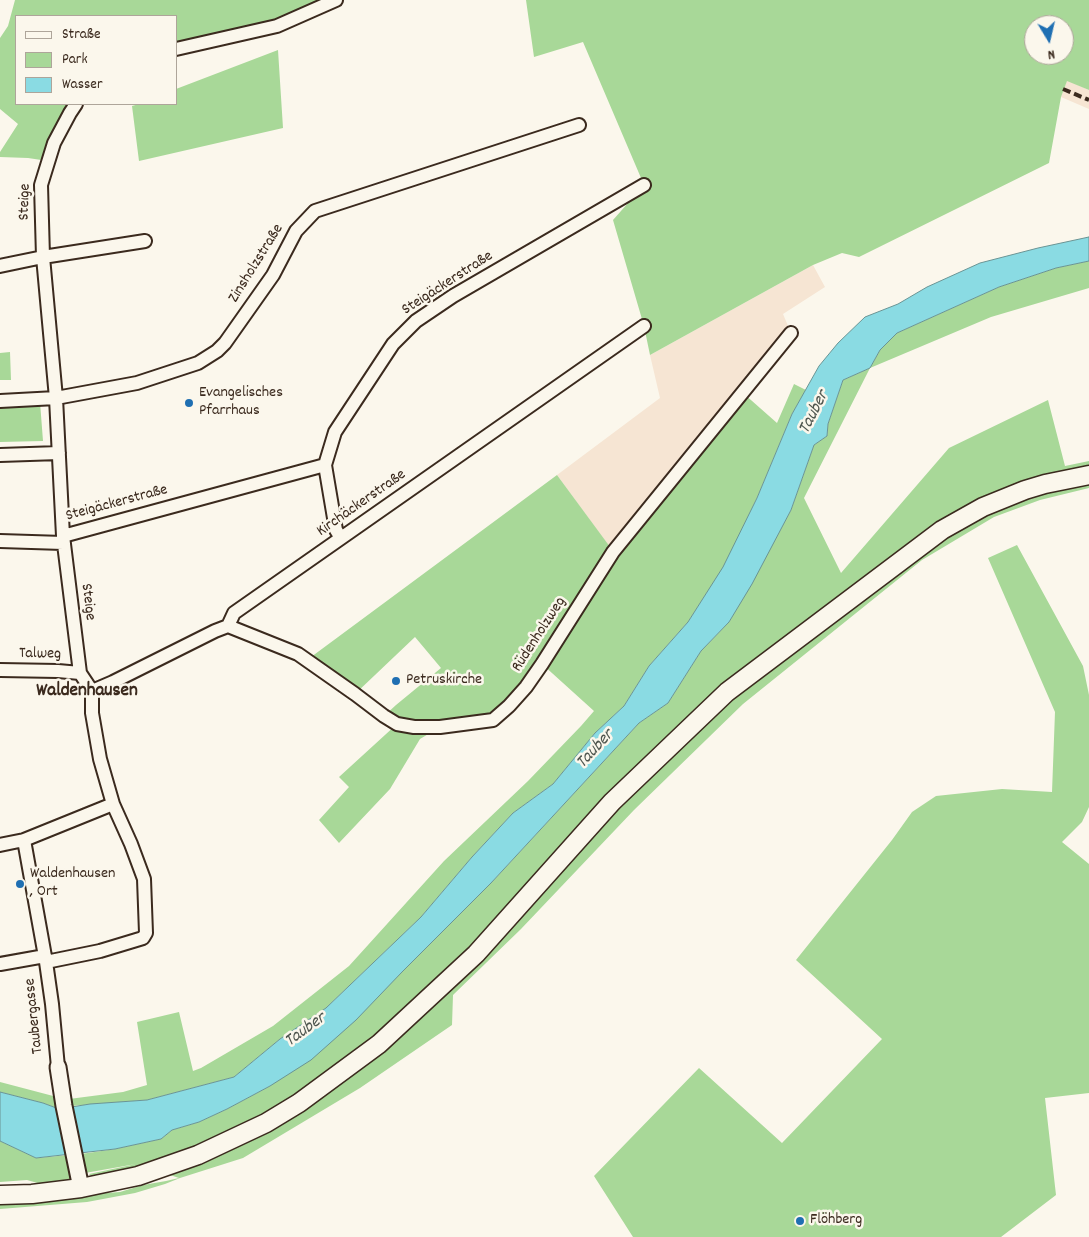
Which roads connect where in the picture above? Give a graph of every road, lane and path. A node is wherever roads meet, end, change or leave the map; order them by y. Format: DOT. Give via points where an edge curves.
graph roads {
  1 [pos="336,0"];
  2 [pos="178,49"];
  3 [pos="75,105"];
  4 [pos="579,125"];
  5 [pos="644,185"];
  6 [pos="145,241"];
  7 [pos="43,257"];
  8 [pos="0,266"];
  9 [pos="644,326"];
  10 [pos="791,333"];
  11 [pos="56,398"];
  12 [pos="0,401"];
  13 [pos="59,453"];
  14 [pos="0,456"];
  15 [pos="326,465"];
  16 [pos="1089,475"];
  17 [pos="341,538"];
  18 [pos="63,539"];
  19 [pos="0,541"];
  20 [pos="228,626"];
  21 [pos="0,670"];
  22 [pos="80,673"];
  23 [pos="92,691"];
  24 [pos="113,804"];
  25 [pos="24,840"];
  26 [pos="0,845"];
  27 [pos="46,959"];
  28 [pos="0,964"];
  29 [pos="58,1067"];
  30 [pos="80,1181"];
  31 [pos="0,1195"];
  1 -- 2 [label="street" via="277,26"];
  3 -- 7 [label="street, Steige" via="54,143 41,184"];
  4 -- 11 [label="street, Zinsholzstraße" via="315,211 296,231 273,275 218,351 198,363 137,383"];
  5 -- 15 [label="street, Steigäckerstraße" via="416,321 392,344 335,432"];
  6 -- 7 [label="street"];
  7 -- 8 [label="street"];
  7 -- 11 [label="street, Steige"];
  9 -- 17 [label="street, Kirchäckerstraße"];
  10 -- 20 [label="street, Rüdenholzweg" via="613,552 526,687 493,720 440,727 397,724 298,654"];
  11 -- 12 [label="street"];
  11 -- 13 [label="street, Steige"];
  13 -- 14 [label="street"];
  13 -- 18 [label="street, Steige"];
  15 -- 17 [label="street, Steigäckerstraße" via="336,530"];
  15 -- 18 [label="street, Steigäckerstraße"];
  16 -- 30 [label="main road" via="1025,490 983,507 942,530 727,692 612,802 476,954 379,1044 299,1103 266,1123 198,1155 138,1176"];
  17 -- 20 [label="street, Kirchäckerstraße" via="234,613"];
  18 -- 19 [label="street, Steigäckerstraße"];
  18 -- 22 [label="street, Steige"];
  20 -- 23 [label="street, Kirchäckerstraße"];
  21 -- 22 [label="street, Talweg"];
  22 -- 23 [label="street, Steige"];
  23 -- 24 [label="street" via="98,749"];
  24 -- 25 [label="street"];
  24 -- 27 [label="street" via="144,880 146,933 143,938 100,951"];
  25 -- 26 [label="street"];
  25 -- 27 [label="street, Taubergasse"];
  27 -- 28 [label="street"];
  27 -- 29 [label="street, Taubergasse"];
  29 -- 30 [label="street, Taubergasse"];
  30 -- 31 [label="main road" via="32,1194"];
}
